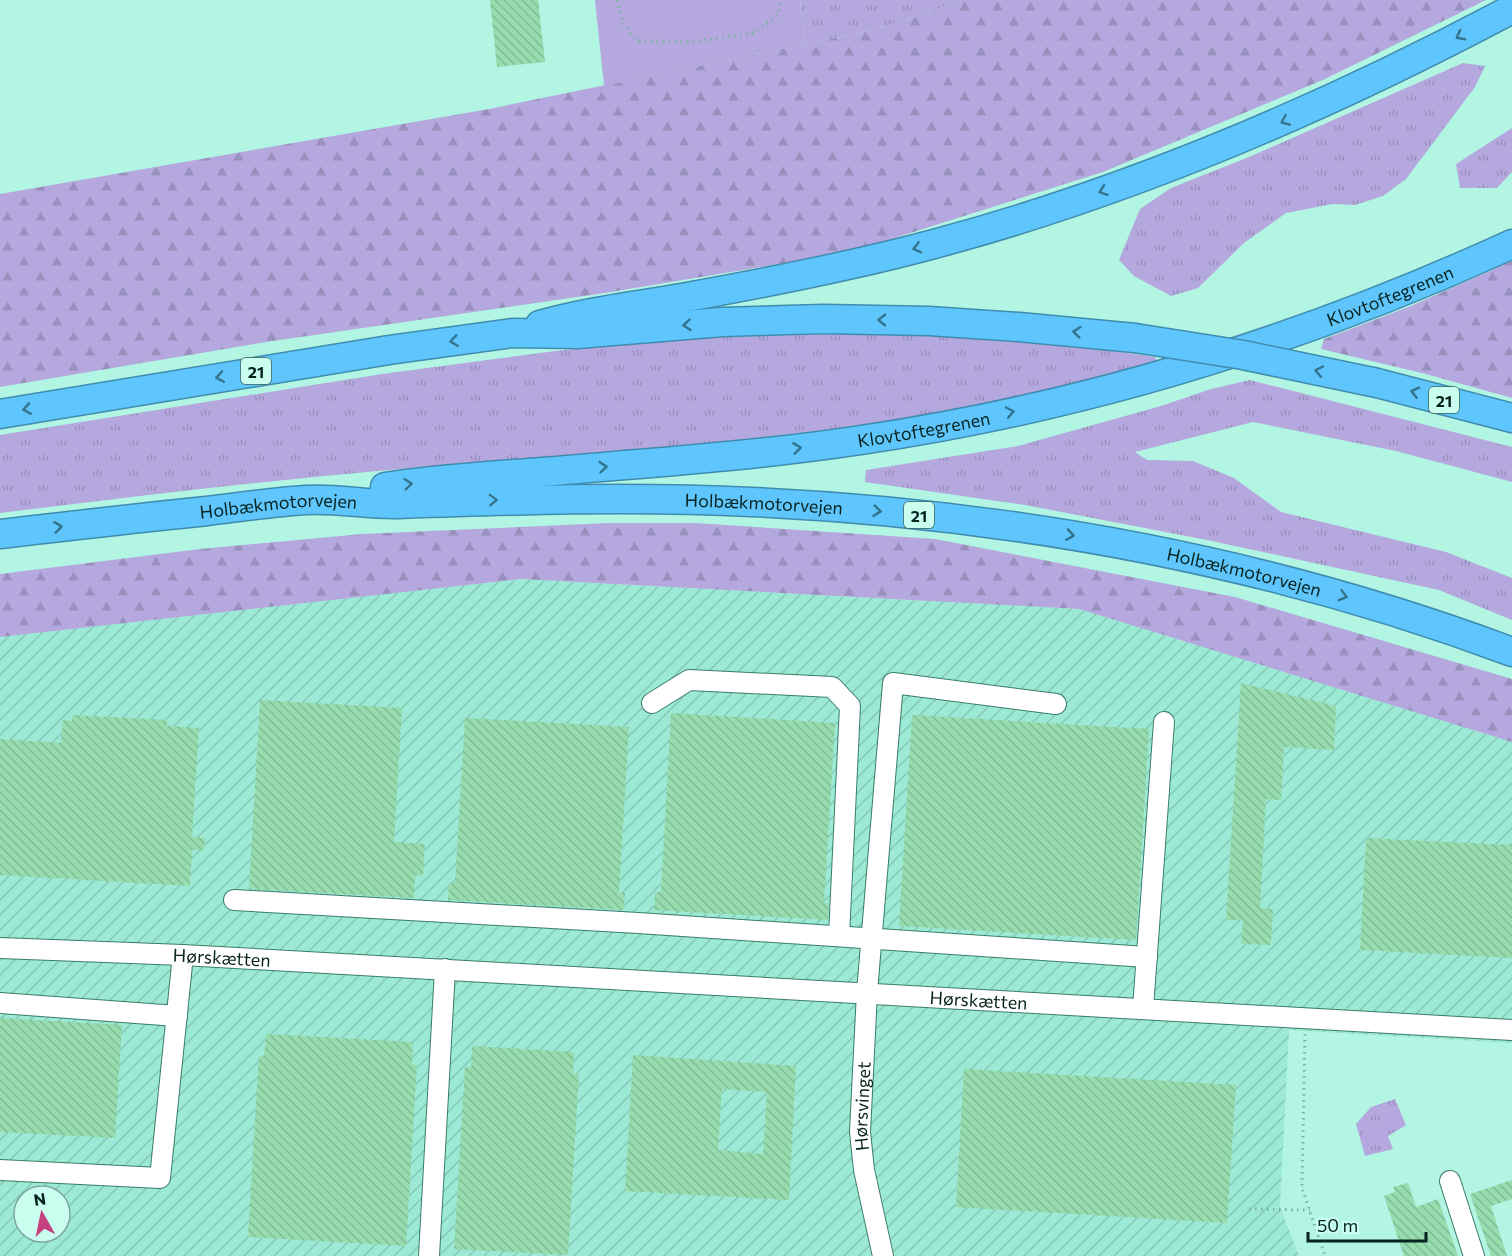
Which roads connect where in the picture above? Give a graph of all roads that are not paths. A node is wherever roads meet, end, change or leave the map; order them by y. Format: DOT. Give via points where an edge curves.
graph roads {
  1 [pos="1512,9"];
  2 [pos="1512,244"];
  3 [pos="512,333"];
  4 [pos="0,414"];
  5 [pos="1512,418"];
  6 [pos="309,500"];
  7 [pos="0,534"];
  8 [pos="1512,652"];
  9 [pos="652,703"];
  10 [pos="1056,704"];
  11 [pos="1164,722"];
  12 [pos="234,900"];
  13 [pos="839,936"];
  14 [pos="872,939"];
  15 [pos="0,948"];
  16 [pos="183,955"];
  17 [pos="1147,957"];
  18 [pos="445,969"];
  19 [pos="867,992"];
  20 [pos="0,1003"];
  21 [pos="1143,1008"];
  22 [pos="177,1016"];
  23 [pos="1512,1030"];
  24 [pos="0,1170"];
  25 [pos="1450,1181"];
  26 [pos="429,1256"];
  27 [pos="883,1256"];
  28 [pos="1474,1256"];
  1 -- 3 [label="highway, one-way" via="1287,120 1065,204 884,256 755,284 574,315"];
  6 -- 2 [label="highway, Klovtoftegrenen, one-way" via="417,483 863,440 1022,410 1187,368 1304,330 1437,279"];
  3 -- 4 [label="highway, 21, one-way"];
  5 -- 3 [label="highway, 21, one-way, bridge" via="1377,382 1243,355 1135,338 1007,326 824,319 722,322 577,334"];
  7 -- 6 [label="highway, Holbækmotorvejen / 21, one-way"];
  6 -- 8 [label="highway, Holbækmotorvejen / 21, one-way" via="394,505 551,498 752,501 998,524 1137,547 1253,572 1413,618"];
  9 -- 13 [label="street" via="689,680 832,687 850,706"];
  10 -- 14 [label="street, Hørsvinget" via="893,683"];
  11 -- 17 [label="street"];
  12 -- 13 [label="street"];
  13 -- 14 [label="street"];
  14 -- 17 [label="street"];
  14 -- 19 [label="street, Hørsvinget"];
  15 -- 16 [label="street, Hørskætten"];
  16 -- 18 [label="street, Hørskætten"];
  16 -- 22 [label="street"];
  17 -- 21 [label="street"];
  18 -- 19 [label="street, Hørskætten"];
  18 -- 26 [label="street"];
  19 -- 21 [label="street, Hørskætten"];
  19 -- 27 [label="street, Hørsvinget" via="860,1132"];
  20 -- 22 [label="street"];
  21 -- 23 [label="street, Hørskætten"];
  22 -- 24 [label="street" via="160,1178"];
  25 -- 28 [label="street"];
}
